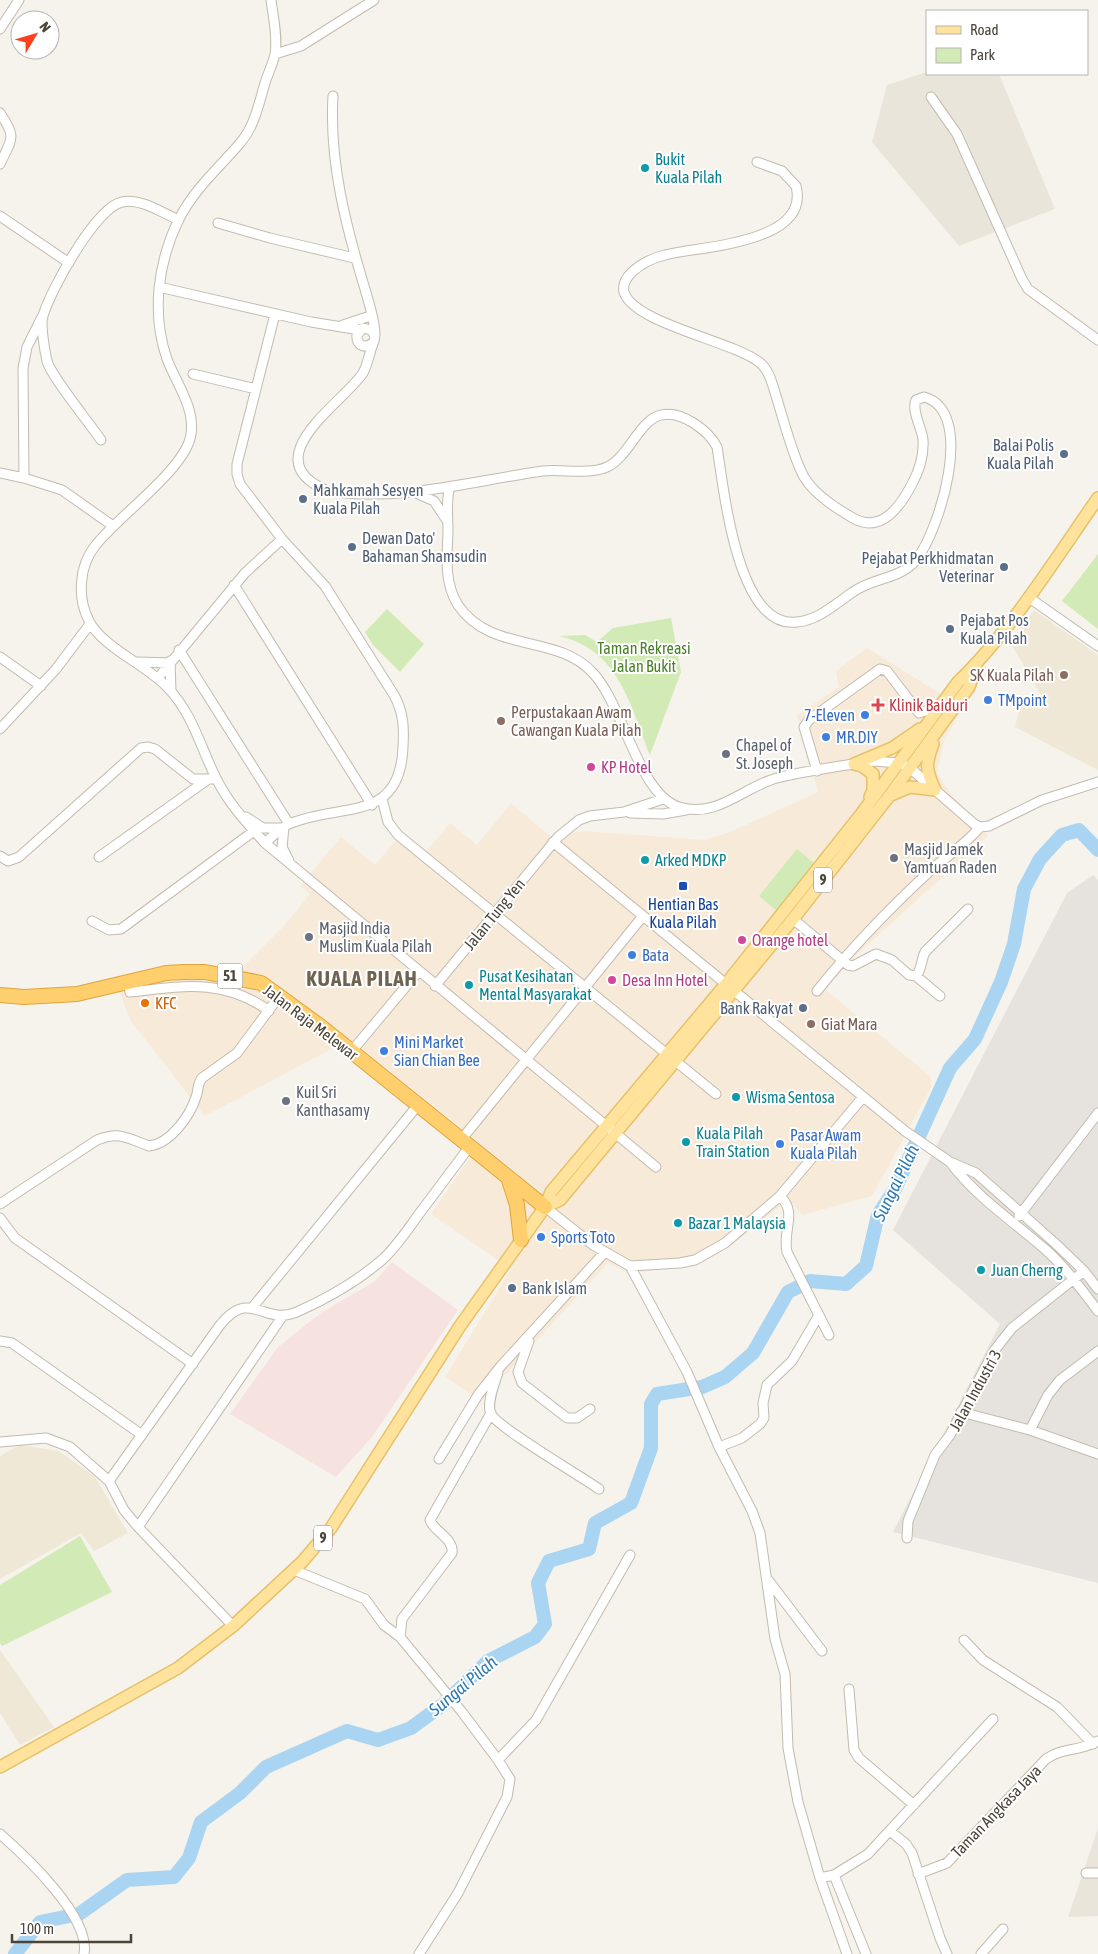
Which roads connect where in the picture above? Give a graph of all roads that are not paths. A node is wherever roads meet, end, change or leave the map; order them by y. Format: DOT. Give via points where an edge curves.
graph roads {
  1 [pos="19,0"];
  2 [pos="271,0"];
  3 [pos="374,0"];
  4 [pos="0,30"];
  5 [pos="275,54"];
  6 [pos="333,96"];
  7 [pos="932,97"];
  8 [pos="0,114"];
  9 [pos="757,162"];
  10 [pos="0,164"];
  11 [pos="0,216"];
  12 [pos="179,220"];
  13 [pos="218,223"];
  14 [pos="354,258"];
  15 [pos="69,263"];
  16 [pos="160,287"];
  17 [pos="369,304"];
  18 [pos="275,314"];
  19 [pos="42,317"];
  20 [pos="367,317"];
  21 [pos="333,326"];
  22 [pos="360,332"];
  23 [pos="374,334"];
  24 [pos="1098,340"];
  25 [pos="367,345"];
  26 [pos="193,374"];
  27 [pos="256,388"];
  28 [pos="101,440"];
  29 [pos="0,474"];
  30 [pos="24,478"];
  31 [pos="452,489"];
  32 [pos="415,493"];
  33 [pos="1098,498"];
  34 [pos="434,502"];
  35 [pos="447,522"];
  36 [pos="113,526"];
  37 [pos="282,539"];
  38 [pos="234,585"];
  39 [pos="1028,596"];
  40 [pos="90,624"];
  41 [pos="1098,646"];
  42 [pos="180,650"];
  43 [pos="0,657"];
  44 [pos="137,662"];
  45 [pos="170,662"];
  46 [pos="977,664"];
  47 [pos="158,678"];
  48 [pos="41,686"];
  49 [pos="171,691"];
  50 [pos="941,706"];
  51 [pos="930,722"];
  52 [pos="0,728"];
  53 [pos="938,731"];
  54 [pos="899,763"];
  55 [pos="854,764"];
  56 [pos="910,768"];
  57 [pos="817,771"];
  58 [pos="212,780"];
  59 [pos="1098,782"];
  60 [pos="935,790"];
  61 [pos="890,795"];
  62 [pos="227,799"];
  63 [pos="382,799"];
  64 [pos="663,799"];
  65 [pos="372,805"];
  66 [pos="689,809"];
  67 [pos="624,812"];
  68 [pos="862,813"];
  69 [pos="285,827"];
  70 [pos="980,827"];
  71 [pos="254,831"];
  72 [pos="553,842"];
  73 [pos="265,843"];
  74 [pos="0,856"];
  75 [pos="99,857"];
  76 [pos="298,873"];
  77 [pos="968,909"];
  78 [pos="495,913"];
  79 [pos="644,916"];
  80 [pos="793,919"];
  81 [pos="92,921"];
  82 [pos="842,960"];
  83 [pos="418,972"];
  84 [pos="916,976"];
  85 [pos="128,983"];
  86 [pos="435,986"];
  87 [pos="586,987"];
  88 [pos="730,987"];
  89 [pos="817,991"];
  90 [pos="0,995"];
  91 [pos="280,995"];
  92 [pos="940,996"];
  93 [pos="269,1011"];
  94 [pos="352,1052"];
  95 [pos="671,1057"];
  96 [pos="526,1060"];
  97 [pos="716,1094"];
  98 [pos="863,1097"];
  99 [pos="418,1105"];
  100 [pos="1098,1113"];
  101 [pos="610,1130"];
  102 [pos="465,1143"];
  103 [pos="950,1162"];
  104 [pos="656,1167"];
  105 [pos="508,1177"];
  106 [pos="780,1196"];
  107 [pos="0,1204"];
  108 [pos="545,1207"];
  109 [pos="1022,1214"];
  110 [pos="0,1218"];
  111 [pos="1014,1223"];
  112 [pos="521,1240"];
  113 [pos="604,1253"];
  114 [pos="630,1266"];
  115 [pos="1084,1271"];
  116 [pos="1073,1280"];
  117 [pos="1098,1289"];
  118 [pos="252,1308"];
  119 [pos="1098,1311"];
  120 [pos="819,1315"];
  121 [pos="282,1316"];
  122 [pos="538,1326"];
  123 [pos="829,1335"];
  124 [pos="0,1341"];
  125 [pos="1098,1351"];
  126 [pos="193,1364"];
  127 [pos="500,1367"];
  128 [pos="590,1409"];
  129 [pos="962,1412"];
  130 [pos="491,1413"];
  131 [pos="1030,1430"];
  132 [pos="142,1435"];
  133 [pos="0,1442"];
  134 [pos="719,1446"];
  135 [pos="1098,1454"];
  136 [pos="439,1458"];
  137 [pos="109,1481"];
  138 [pos="599,1489"];
  139 [pos="138,1527"];
  140 [pos="907,1538"];
  141 [pos="630,1555"];
  142 [pos="294,1570"];
  143 [pos="768,1578"];
  144 [pos="233,1626"];
  145 [pos="400,1637"];
  146 [pos="964,1640"];
  147 [pos="822,1651"];
  148 [pos="849,1689"];
  149 [pos="992,1719"];
  150 [pos="1095,1742"];
  151 [pos="498,1760"];
  152 [pos="0,1767"];
  153 [pos="914,1805"];
  154 [pos="890,1831"];
  155 [pos="0,1834"];
  156 [pos="1086,1873"];
  157 [pos="1098,1873"];
  158 [pos="918,1874"];
  159 [pos="834,1875"];
  160 [pos="820,1878"];
  161 [pos="1003,1929"];
  162 [pos="84,1954"];
  163 [pos="419,1954"];
  164 [pos="847,1954"];
  165 [pos="866,1954"];
  166 [pos="947,1954"];
  167 [pos="981,1954"];
  1 -- 4 [label="street"];
  2 -- 5 [label="street"];
  3 -- 5 [label="street" via="301,46"];
  5 -- 12 [label="street" via="248,132 196,190"];
  6 -- 14 [label="street" via="332,132"];
  7 -- 24 [label="street" via="957,134 1028,289"];
  8 -- 10 [label="street" via="12,136"];
  9 -- 31 [label="street" via="782,171 796,186 797,202 779,228 749,239 676,252 644,263 625,280 624,292 628,300 644,312 730,347 763,365 804,476 817,493 864,523 876,524 886,519 905,496 922,453 923,440 914,404 924,397 935,403 948,421 951,456 928,539 916,560 903,571 864,585 815,618 796,623 772,617 749,588 734,542 717,447 707,432 687,420 670,415 648,422 625,452 606,467 542,471"];
  11 -- 15 [label="street"];
  12 -- 15 [label="street" via="137,202 121,202 108,209 93,224"];
  12 -- 16 [label="street" via="166,256"];
  13 -- 14 [label="street"];
  14 -- 17 [label="street"];
  15 -- 19 [label="street"];
  16 -- 18 [label="street"];
  16 -- 36 [label="street" via="158,324 167,359 189,410 191,434 186,450 165,476"];
  17 -- 20 [label="street"];
  17 -- 23 [label="street"];
  18 -- 21 [label="street"];
  18 -- 27 [label="street"];
  19 -- 28 [label="street" via="48,363"];
  19 -- 30 [label="street" via="26,347 23,368"];
  20 -- 21 [label="street" via="351,324"];
  20 -- 22 [label="street"];
  21 -- 22 [label="street"];
  22 -- 23 [label="street" via="371,330"];
  22 -- 25 [label="street" via="358,343"];
  23 -- 25 [label="street" via="374,339"];
  25 -- 32 [label="street" via="363,372 308,432 299,454 302,470 312,482 328,491"];
  26 -- 27 [label="street"];
  27 -- 37 [label="street" via="237,474 245,492"];
  29 -- 30 [label="street"];
  30 -- 36 [label="street" via="62,490"];
  31 -- 32 [label="street"];
  31 -- 34 [label="street"];
  31 -- 35 [label="street"];
  32 -- 34 [label="street"];
  33 -- 39 [label="main road, 9"];
  34 -- 35 [label="street"];
  35 -- 64 [label="street" via="448,578 457,603 465,614 478,627 567,655 585,665 606,689 648,781"];
  36 -- 40 [label="street" via="85,563 82,593"];
  37 -- 38 [label="street"];
  37 -- 63 [label="street" via="325,586 400,706 404,724 401,770 389,794"];
  38 -- 42 [label="street"];
  38 -- 65 [label="street"];
  39 -- 41 [label="street"];
  39 -- 46 [label="main road, 9"];
  40 -- 44 [label="street"];
  40 -- 48 [label="street"];
  42 -- 45 [label="street"];
  42 -- 69 [label="street"];
  43 -- 48 [label="street"];
  44 -- 45 [label="street"];
  44 -- 47 [label="street"];
  45 -- 47 [label="street"];
  45 -- 49 [label="street"];
  46 -- 50 [label="main road, 9" via="958,682"];
  46 -- 53 [label="main road, 9" via="969,686"];
  47 -- 49 [label="street"];
  48 -- 52 [label="street"];
  49 -- 58 [label="street" via="191,722"];
  50 -- 51 [label="main road, 9"];
  50 -- 57 [label="street" via="919,713 887,671 880,669 809,720 804,727"];
  51 -- 54 [label="main road, 9"];
  51 -- 55 [label="main road" via="892,748"];
  53 -- 56 [label="main road, 9"];
  53 -- 60 [label="main road" via="927,761 927,771"];
  54 -- 55 [label="street" via="874,761"];
  54 -- 56 [label="street"];
  54 -- 68 [label="main road, 9"];
  55 -- 57 [label="street"];
  55 -- 68 [label="main road" via="868,770 874,781"];
  56 -- 60 [label="street"];
  56 -- 61 [label="main road, 9"];
  57 -- 66 [label="street" via="771,780 714,808"];
  58 -- 62 [label="street"];
  58 -- 74 [label="street" via="193,779 155,749 141,748 19,857 8,860"];
  58 -- 75 [label="street"];
  59 -- 70 [label="street" via="1042,800 989,826"];
  60 -- 61 [label="main road" via="910,788"];
  60 -- 70 [label="street"];
  61 -- 80 [label="main road, 9"];
  62 -- 69 [label="street" via="255,823 268,829"];
  62 -- 71 [label="street"];
  63 -- 65 [label="street"];
  63 -- 78 [label="street" via="388,822 398,835"];
  64 -- 66 [label="street"];
  64 -- 67 [label="street"];
  65 -- 69 [label="street" via="334,812"];
  66 -- 67 [label="street" via="662,814"];
  67 -- 72 [label="street, Jalan Tung Yen" via="579,820"];
  68 -- 88 [label="main road, 9"];
  69 -- 73 [label="street"];
  69 -- 76 [label="street" via="282,847"];
  70 -- 82 [label="street" via="926,875"];
  71 -- 73 [label="street"];
  71 -- 81 [label="street" via="122,929 109,930"];
  72 -- 78 [label="street, Jalan Tung Yen"];
  72 -- 79 [label="street"];
  73 -- 76 [label="street"];
  76 -- 83 [label="street"];
  77 -- 84 [label="street" via="925,952"];
  78 -- 86 [label="street, Jalan Tung Yen"];
  78 -- 87 [label="street"];
  79 -- 87 [label="street"];
  79 -- 88 [label="street"];
  80 -- 82 [label="street"];
  80 -- 88 [label="main road, 9"];
  82 -- 84 [label="street" via="853,966 876,954"];
  82 -- 89 [label="street"];
  83 -- 86 [label="street"];
  83 -- 94 [label="street"];
  84 -- 92 [label="street"];
  85 -- 90 [label="highway, Jalan Raja Melewar / 51" via="68,995"];
  85 -- 91 [label="highway, Jalan Raja Melewar / 51" via="166,973 205,972 261,983"];
  85 -- 93 [label="street" via="130,992 178,986 234,991 252,998"];
  86 -- 96 [label="street"];
  87 -- 95 [label="street"];
  87 -- 96 [label="street"];
  88 -- 95 [label="main road, 9"];
  88 -- 98 [label="street"];
  91 -- 93 [label="street"];
  91 -- 94 [label="highway, Jalan Raja Melewar / 51"];
  93 -- 107 [label="street" via="237,1053 198,1083 196,1097 168,1139 149,1146 127,1137 109,1135"];
  94 -- 99 [label="highway, Jalan Raja Melewar / 51"];
  95 -- 97 [label="street"];
  95 -- 101 [label="main road, 9"];
  96 -- 101 [label="street"];
  96 -- 102 [label="street"];
  98 -- 103 [label="street"];
  98 -- 106 [label="street"];
  99 -- 102 [label="highway, Jalan Raja Melewar / 51"];
  99 -- 118 [label="street"];
  100 -- 109 [label="street"];
  101 -- 104 [label="street"];
  101 -- 108 [label="main road, 9" via="551,1192"];
  102 -- 105 [label="highway, Jalan Raja Melewar / 51"];
  102 -- 121 [label="street" via="384,1258 315,1303"];
  103 -- 109 [label="street" via="976,1173"];
  103 -- 111 [label="street" via="964,1180"];
  105 -- 108 [label="highway, Jalan Raja Melewar / 51"];
  105 -- 112 [label="highway" via="516,1200"];
  106 -- 114 [label="street" via="725,1243 694,1260"];
  106 -- 120 [label="street" via="788,1203 790,1211 785,1238 787,1252"];
  108 -- 112 [label="main road, 9"];
  108 -- 113 [label="street"];
  109 -- 111 [label="street"];
  109 -- 115 [label="street"];
  110 -- 126 [label="street" via="15,1238"];
  111 -- 116 [label="street" via="1048,1252"];
  112 -- 142 [label="main road, 9" via="460,1326 331,1528"];
  113 -- 114 [label="street"];
  113 -- 122 [label="street"];
  114 -- 134 [label="street" via="687,1372"];
  115 -- 116 [label="street, Jalan Industri 3"];
  115 -- 117 [label="street"];
  116 -- 119 [label="street"];
  116 -- 129 [label="street, Jalan Industri 3" via="1012,1328 994,1351"];
  118 -- 121 [label="street"];
  118 -- 126 [label="street" via="233,1311"];
  120 -- 123 [label="street"];
  120 -- 134 [label="street" via="792,1361 766,1385 764,1418 760,1424 742,1438"];
  121 -- 139 [label="street"];
  122 -- 127 [label="street"];
  122 -- 128 [label="street" via="519,1366 518,1376 522,1383 567,1418 577,1418"];
  124 -- 132 [label="street" via="12,1343"];
  125 -- 131 [label="street" via="1060,1380 1048,1395"];
  126 -- 132 [label="street"];
  127 -- 130 [label="street"];
  127 -- 136 [label="street" via="478,1395"];
  129 -- 131 [label="street"];
  129 -- 140 [label="street, Jalan Industri 3" via="935,1454 908,1521"];
  130 -- 138 [label="street" via="526,1441"];
  130 -- 145 [label="street" via="430,1520 450,1543 452,1553 402,1619"];
  131 -- 135 [label="street"];
  132 -- 137 [label="street"];
  133 -- 137 [label="street" via="35,1437 58,1440 78,1452"];
  134 -- 143 [label="street" via="752,1511"];
  137 -- 139 [label="street" via="124,1510"];
  139 -- 144 [label="street"];
  141 -- 151 [label="street" via="536,1720"];
  142 -- 144 [label="main road, 9"];
  142 -- 145 [label="street" via="364,1599 384,1625"];
  143 -- 147 [label="street"];
  143 -- 160 [label="street" via="775,1639 785,1674 792,1773"];
  144 -- 152 [label="main road, 9" via="157,1682"];
  145 -- 151 [label="street"];
  146 -- 150 [label="street" via="983,1660 1057,1707"];
  148 -- 153 [label="street" via="854,1750 859,1758"];
  149 -- 153 [label="street"];
  150 -- 158 [label="street, Taman Angkasa Jaya" via="1078,1750 1058,1751 1046,1759 947,1863"];
  151 -- 163 [label="street" via="510,1779 507,1798 458,1894"];
  153 -- 154 [label="street"];
  154 -- 158 [label="street" via="912,1853"];
  154 -- 159 [label="street" via="868,1854"];
  155 -- 162 [label="street" via="52,1884 79,1929 85,1946"];
  156 -- 157 [label="street"];
  158 -- 166 [label="street"];
  159 -- 160 [label="street"];
  159 -- 165 [label="street"];
  160 -- 164 [label="street"];
  161 -- 167 [label="street"];
}
